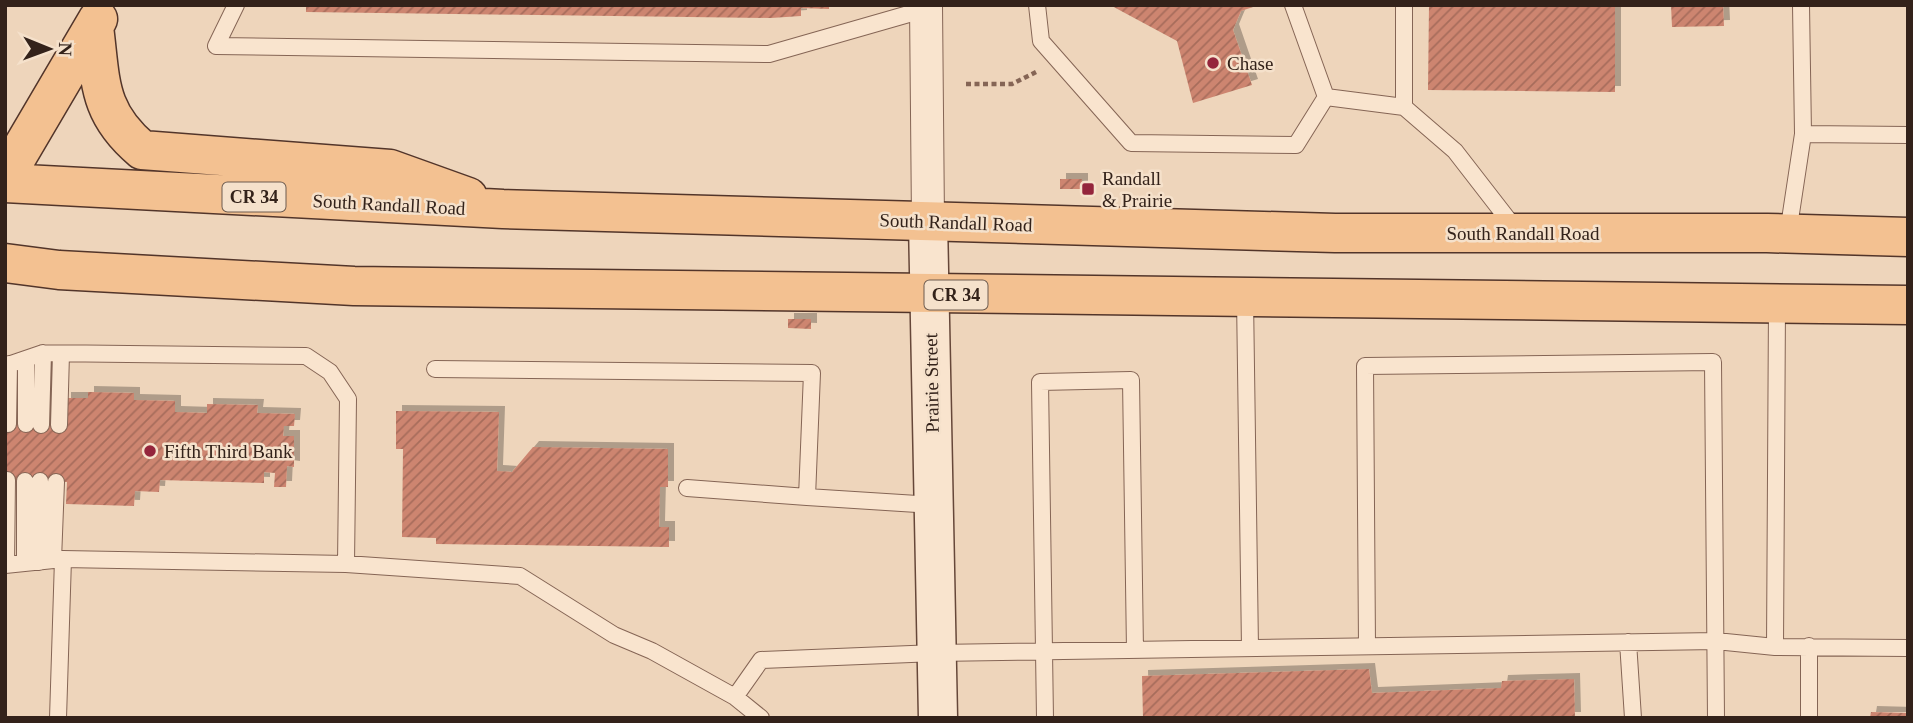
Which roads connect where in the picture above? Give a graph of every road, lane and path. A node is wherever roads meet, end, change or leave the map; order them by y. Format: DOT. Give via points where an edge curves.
graph roads {
  1 [pos="236,5"];
  2 [pos="1037,5"];
  3 [pos="1293,5"];
  4 [pos="1404,5"];
  5 [pos="1801,5"];
  6 [pos="926,7"];
  7 [pos="100,16"];
  8 [pos="1038,71"];
  9 [pos="965,84"];
  10 [pos="1326,97"];
  11 [pos="1404,107"];
  12 [pos="1803,134"];
  13 [pos="1908,135"];
  14 [pos="5,177"];
  15 [pos="5,183"];
  16 [pos="503,209"];
  17 [pos="928,221"];
  18 [pos="1519,233"];
  19 [pos="1788,233"];
  20 [pos="1908,237"];
  21 [pos="5,263"];
  22 [pos="930,294"];
  23 [pos="1245,298"];
  24 [pos="1777,305"];
  25 [pos="1908,305"];
  26 [pos="43,353"];
  27 [pos="61,354"];
  28 [pos="26,359"];
  29 [pos="7,365"];
  30 [pos="435,369"];
  31 [pos="8,424"];
  32 [pos="59,425"];
  33 [pos="7,480"];
  34 [pos="687,488"];
  35 [pos="807,497"];
  36 [pos="933,505"];
  37 [pos="45,561"];
  38 [pos="346,564"];
  39 [pos="6,565"];
  40 [pos="1716,641"];
  41 [pos="1628,642"];
  42 [pos="1367,646"];
  43 [pos="1809,646"];
  44 [pos="1775,647"];
  45 [pos="1250,648"];
  46 [pos="1908,648"];
  47 [pos="1135,650"];
  48 [pos="1044,651"];
  49 [pos="936,653"];
  50 [pos="735,697"];
  51 [pos="58,718"];
  52 [pos="761,718"];
  53 [pos="938,718"];
  54 [pos="1045,718"];
  55 [pos="1633,718"];
  56 [pos="1716,718"];
  57 [pos="1809,718"];
  1 -- 6 [label="lane" via="216,46 769,54"];
  2 -- 10 [label="lane" via="1041,41 1131,142 1296,145"];
  3 -- 10 [label="lane"];
  4 -- 11 [label="lane"];
  5 -- 12 [label="lane"];
  6 -- 17 [label="street, Prairie Street"];
  7 -- 14 [label="main road"];
  7 -- 16 [label="main road" via="105,102 119,131 142,150 390,169"];
  8 -- 9 [label="path" via="1012,84"];
  10 -- 11 [label="lane"];
  11 -- 18 [label="lane" via="1455,151"];
  12 -- 13 [label="lane"];
  12 -- 19 [label="lane"];
  15 -- 16 [label="main road, South Randall Road / CR 34"];
  16 -- 17 [label="main road, South Randall Road / CR 34"];
  17 -- 18 [label="main road, South Randall Road / CR 34" via="1335,233"];
  17 -- 22 [label="street, Prairie Street"];
  18 -- 19 [label="main road, South Randall Road / CR 34"];
  19 -- 20 [label="main road, South Randall Road / CR 34"];
  21 -- 22 [label="main road, CR 34" via="354,286"];
  22 -- 23 [label="main road, CR 34"];
  22 -- 36 [label="street, Prairie Street"];
  23 -- 24 [label="main road, CR 34"];
  23 -- 45 [label="lane"];
  24 -- 25 [label="main road, CR 34"];
  24 -- 44 [label="lane"];
  26 -- 27 [label="lane"];
  26 -- 28 [label="lane"];
  26 -- 28 [label="lane" via="34,424"];
  27 -- 32 [label="lane"];
  27 -- 38 [label="lane" via="306,356 330,372 348,398"];
  28 -- 29 [label="lane"];
  29 -- 31 [label="lane"];
  30 -- 35 [label="lane" via="812,373"];
  33 -- 39 [label="lane"];
  34 -- 35 [label="lane"];
  35 -- 36 [label="lane"];
  36 -- 49 [label="street, Prairie Street"];
  37 -- 37 [label="lane" via="40,481"];
  37 -- 38 [label="lane"];
  37 -- 39 [label="lane"];
  37 -- 51 [label="lane"];
  38 -- 50 [label="lane" via="520,576 614,635"];
  40 -- 41 [label="lane"];
  40 -- 42 [label="lane" via="1713,362 1365,366"];
  40 -- 44 [label="lane"];
  40 -- 56 [label="lane"];
  41 -- 42 [label="lane"];
  41 -- 55 [label="lane"];
  42 -- 45 [label="lane"];
  43 -- 44 [label="lane"];
  43 -- 46 [label="lane"];
  43 -- 57 [label="lane"];
  45 -- 47 [label="lane"];
  47 -- 48 [label="lane"];
  47 -- 48 [label="lane" via="1131,380 1040,382"];
  48 -- 49 [label="lane"];
  48 -- 54 [label="lane"];
  49 -- 50 [label="lane" via="761,660"];
  49 -- 53 [label="street, Prairie Street"];
  50 -- 52 [label="lane"];
}
